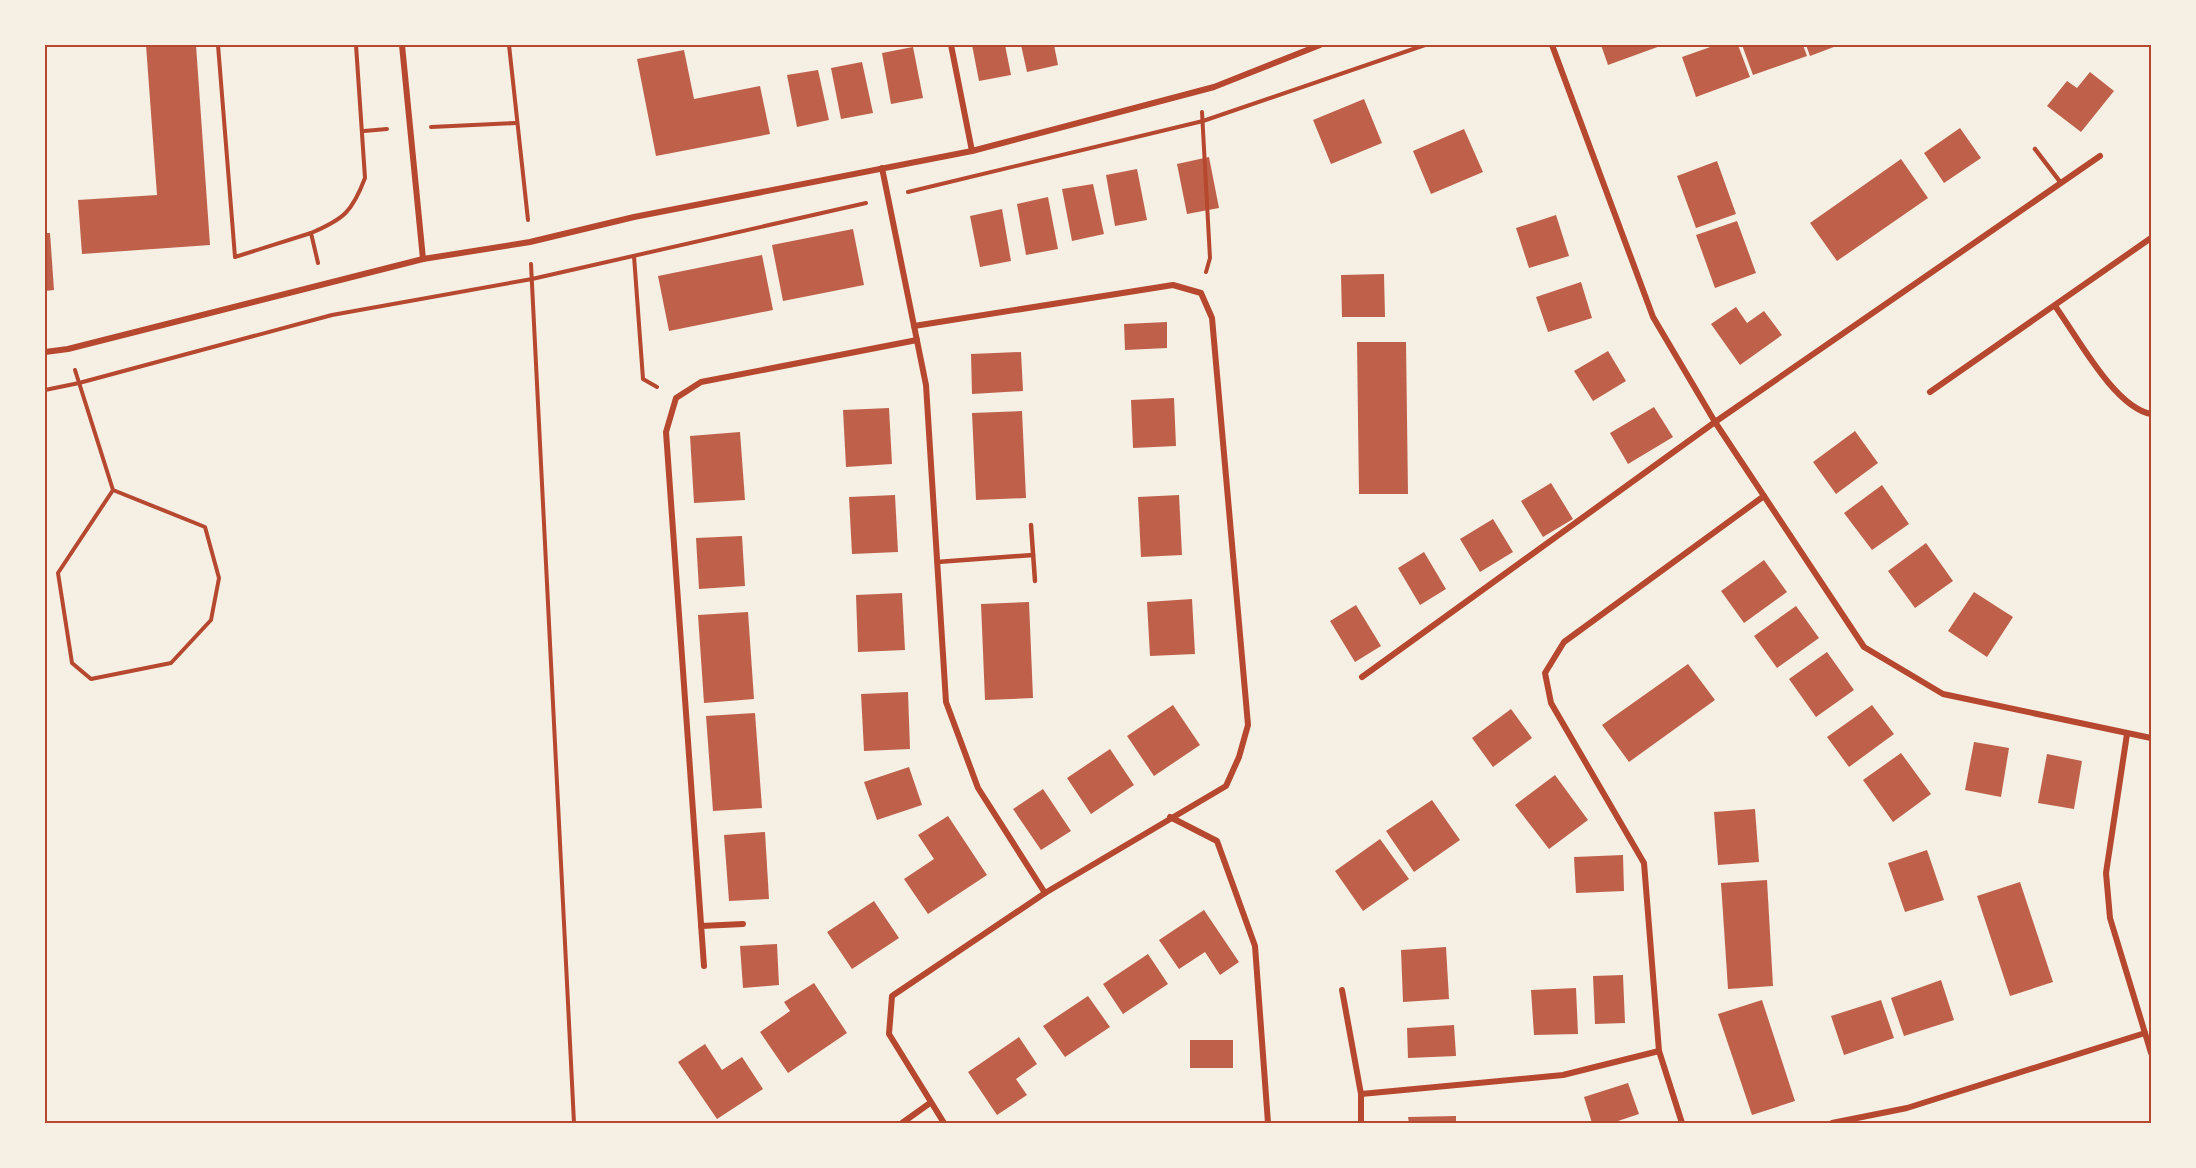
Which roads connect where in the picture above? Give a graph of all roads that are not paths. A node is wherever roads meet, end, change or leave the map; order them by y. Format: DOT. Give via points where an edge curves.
graph roads {
  1 [pos="402,45"];
  2 [pos="951,45"];
  3 [pos="1320,45"];
  4 [pos="1552,45"];
  5 [pos="2035,149"];
  6 [pos="972,151"];
  7 [pos="2100,156"];
  8 [pos="882,168"];
  9 [pos="2061,183"];
  10 [pos="2151,238"];
  11 [pos="423,259"];
  12 [pos="2055,306"];
  13 [pos="915,326"];
  14 [pos="916,340"];
  15 [pos="45,352"];
  16 [pos="1930,392"];
  17 [pos="2151,414"];
  18 [pos="1715,422"];
  19 [pos="1764,496"];
  20 [pos="1031,525"];
  21 [pos="1033,555"];
  22 [pos="937,562"];
  23 [pos="1035,581"];
  24 [pos="1362,677"];
  25 [pos="2127,734"];
  26 [pos="2151,738"];
  27 [pos="1170,817"];
  28 [pos="1045,893"];
  29 [pos="743,924"];
  30 [pos="701,926"];
  31 [pos="704,966"];
  32 [pos="1342,990"];
  33 [pos="2145,1033"];
  34 [pos="1659,1052"];
  35 [pos="2151,1053"];
  36 [pos="1361,1094"];
  37 [pos="930,1103"];
  38 [pos="902,1123"];
  39 [pos="944,1123"];
  40 [pos="1268,1123"];
  41 [pos="1361,1123"];
  42 [pos="1682,1123"];
  43 [pos="1832,1123"];
  1 -- 11 [label="street"];
  2 -- 6 [label="street"];
  3 -- 6 [label="street" via="1201,91"];
  4 -- 18 [label="street" via="1653,317"];
  5 -- 9 [label="lane"];
  6 -- 8 [label="street"];
  7 -- 9 [label="street"];
  8 -- 11 [label="street" via="634,217 530,242"];
  8 -- 13 [label="street"];
  9 -- 18 [label="street"];
  10 -- 12 [label="street"];
  11 -- 15 [label="street"];
  12 -- 16 [label="street"];
  12 -- 17 [label="street" via="2116,392 2140,412"];
  13 -- 14 [label="street"];
  13 -- 27 [label="street" via="1173,285 1201,293 1212,318 1248,725 1226,786"];
  14 -- 22 [label="street" via="926,385"];
  14 -- 30 [label="street" via="702,382 676,398 666,432"];
  18 -- 19 [label="street"];
  18 -- 24 [label="street"];
  19 -- 25 [label="street" via="1864,647 1943,694"];
  19 -- 34 [label="street" via="1564,642 1545,673 1551,703 1644,863"];
  20 -- 21 [label="lane"];
  21 -- 22 [label="lane"];
  21 -- 23 [label="lane"];
  22 -- 28 [label="street" via="946,702 978,788"];
  25 -- 26 [label="street"];
  25 -- 33 [label="street" via="2106,873 2110,918"];
  27 -- 28 [label="street"];
  27 -- 40 [label="street" via="1217,841 1255,946"];
  28 -- 37 [label="street" via="892,996 889,1034"];
  29 -- 30 [label="street"];
  30 -- 31 [label="street"];
  32 -- 36 [label="street"];
  33 -- 35 [label="street"];
  33 -- 43 [label="street" via="1907,1108"];
  34 -- 36 [label="street" via="1563,1075"];
  34 -- 42 [label="street"];
  36 -- 41 [label="street"];
  37 -- 38 [label="street"];
  37 -- 39 [label="street"];
}
